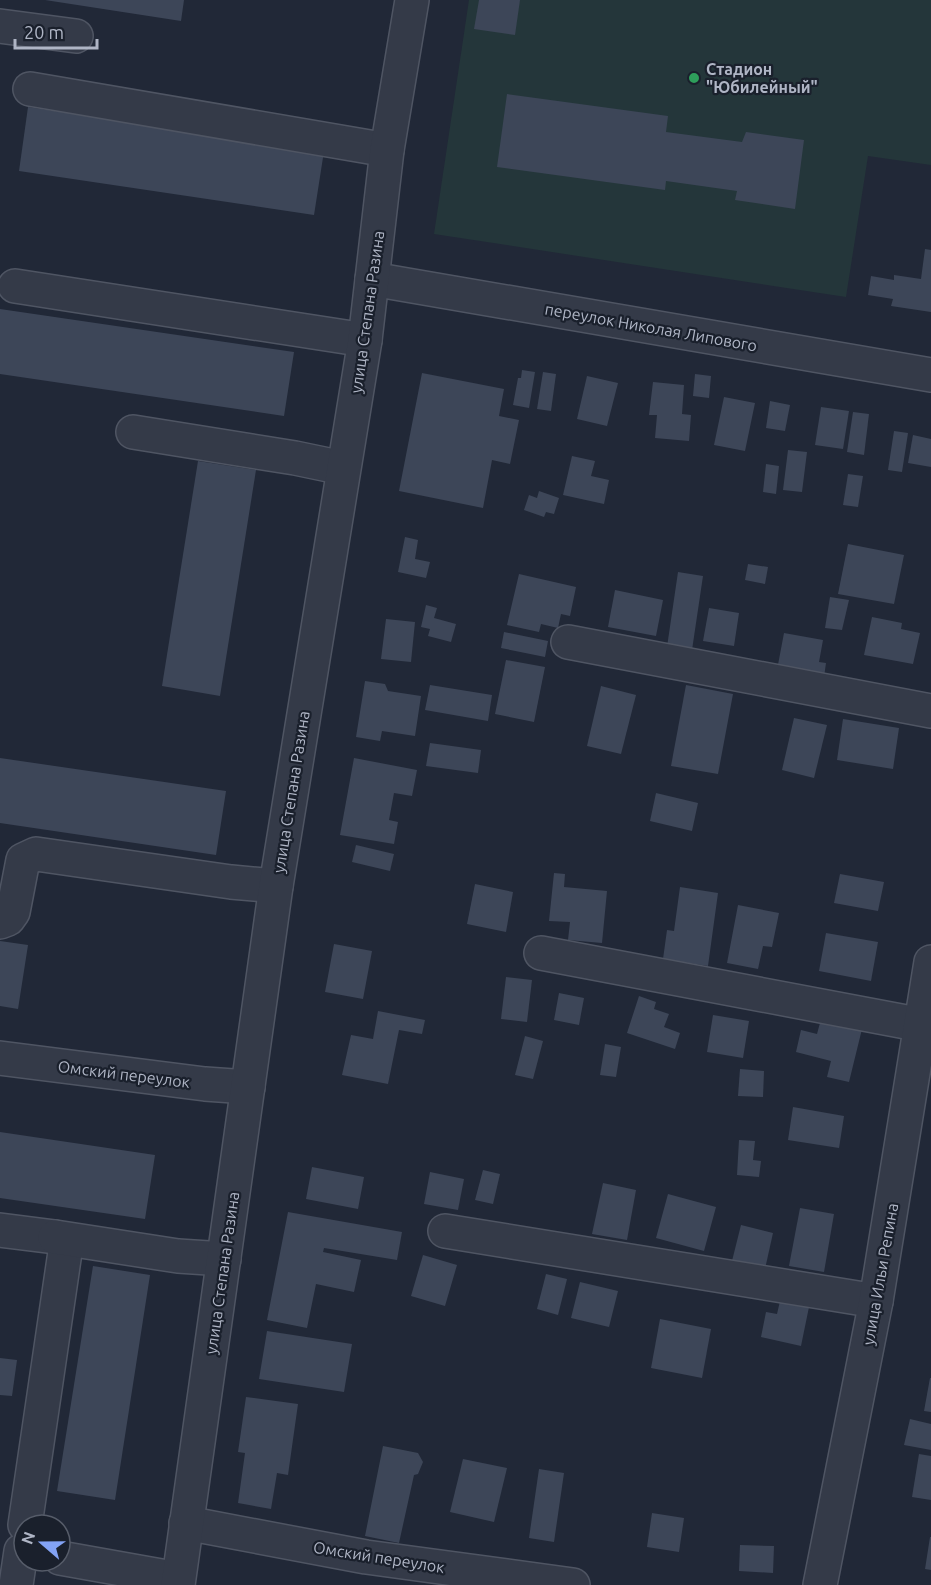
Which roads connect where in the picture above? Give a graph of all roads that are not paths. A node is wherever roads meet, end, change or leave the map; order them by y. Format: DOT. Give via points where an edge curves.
graph roads {
  1 [pos="412,0"];
  2 [pos="0,26"];
  3 [pos="76,36"];
  4 [pos="30,89"];
  5 [pos="387,150"];
  6 [pos="372,279"];
  7 [pos="15,286"];
  8 [pos="365,340"];
  9 [pos="931,375"];
  10 [pos="133,432"];
  11 [pos="343,468"];
  12 [pos="568,642"];
  13 [pos="931,711"];
  14 [pos="276,886"];
  15 [pos="0,922"];
  16 [pos="541,953"];
  17 [pos="931,962"];
  18 [pos="922,1025"];
  19 [pos="0,1058"];
  20 [pos="248,1087"];
  21 [pos="0,1230"];
  22 [pos="445,1231"];
  23 [pos="55,1237"];
  24 [pos="224,1259"];
  25 [pos="876,1301"];
  26 [pos="27,1513"];
  27 [pos="186,1523"];
  28 [pos="72,1560"];
  29 [pos="178,1582"];
  30 [pos="573,1585"];
  31 [pos="820,1585"];
  1 -- 5 [label="street, улица Степана Разина"];
  2 -- 3 [label="street"];
  4 -- 5 [label="street"];
  5 -- 6 [label="street, улица Степана Разина"];
  6 -- 8 [label="street, улица Степана Разина"];
  6 -- 9 [label="street, переулок Николая Липового"];
  7 -- 8 [label="street"];
  8 -- 11 [label="street, улица Степана Разина"];
  10 -- 11 [label="street"];
  11 -- 14 [label="street, улица Степана Разина"];
  12 -- 13 [label="street"];
  14 -- 15 [label="street" via="36,854 23,860 13,912"];
  14 -- 20 [label="street, улица Степана Разина"];
  16 -- 18 [label="street"];
  17 -- 18 [label="street, улица Ильи Репина"];
  18 -- 25 [label="street, улица Ильи Репина"];
  19 -- 20 [label="street, Омский переулок"];
  20 -- 24 [label="street, улица Степана Разина"];
  21 -- 23 [label="street"];
  22 -- 25 [label="street"];
  23 -- 24 [label="street"];
  23 -- 26 [label="street" via="61,1240 65,1252"];
  24 -- 27 [label="street, улица Степана Разина"];
  25 -- 31 [label="street, улица Ильи Репина"];
  27 -- 29 [label="street, улица Степана Разина"];
  27 -- 30 [label="street, Омский переулок" via="366,1557"];
  28 -- 29 [label="street"];
}
